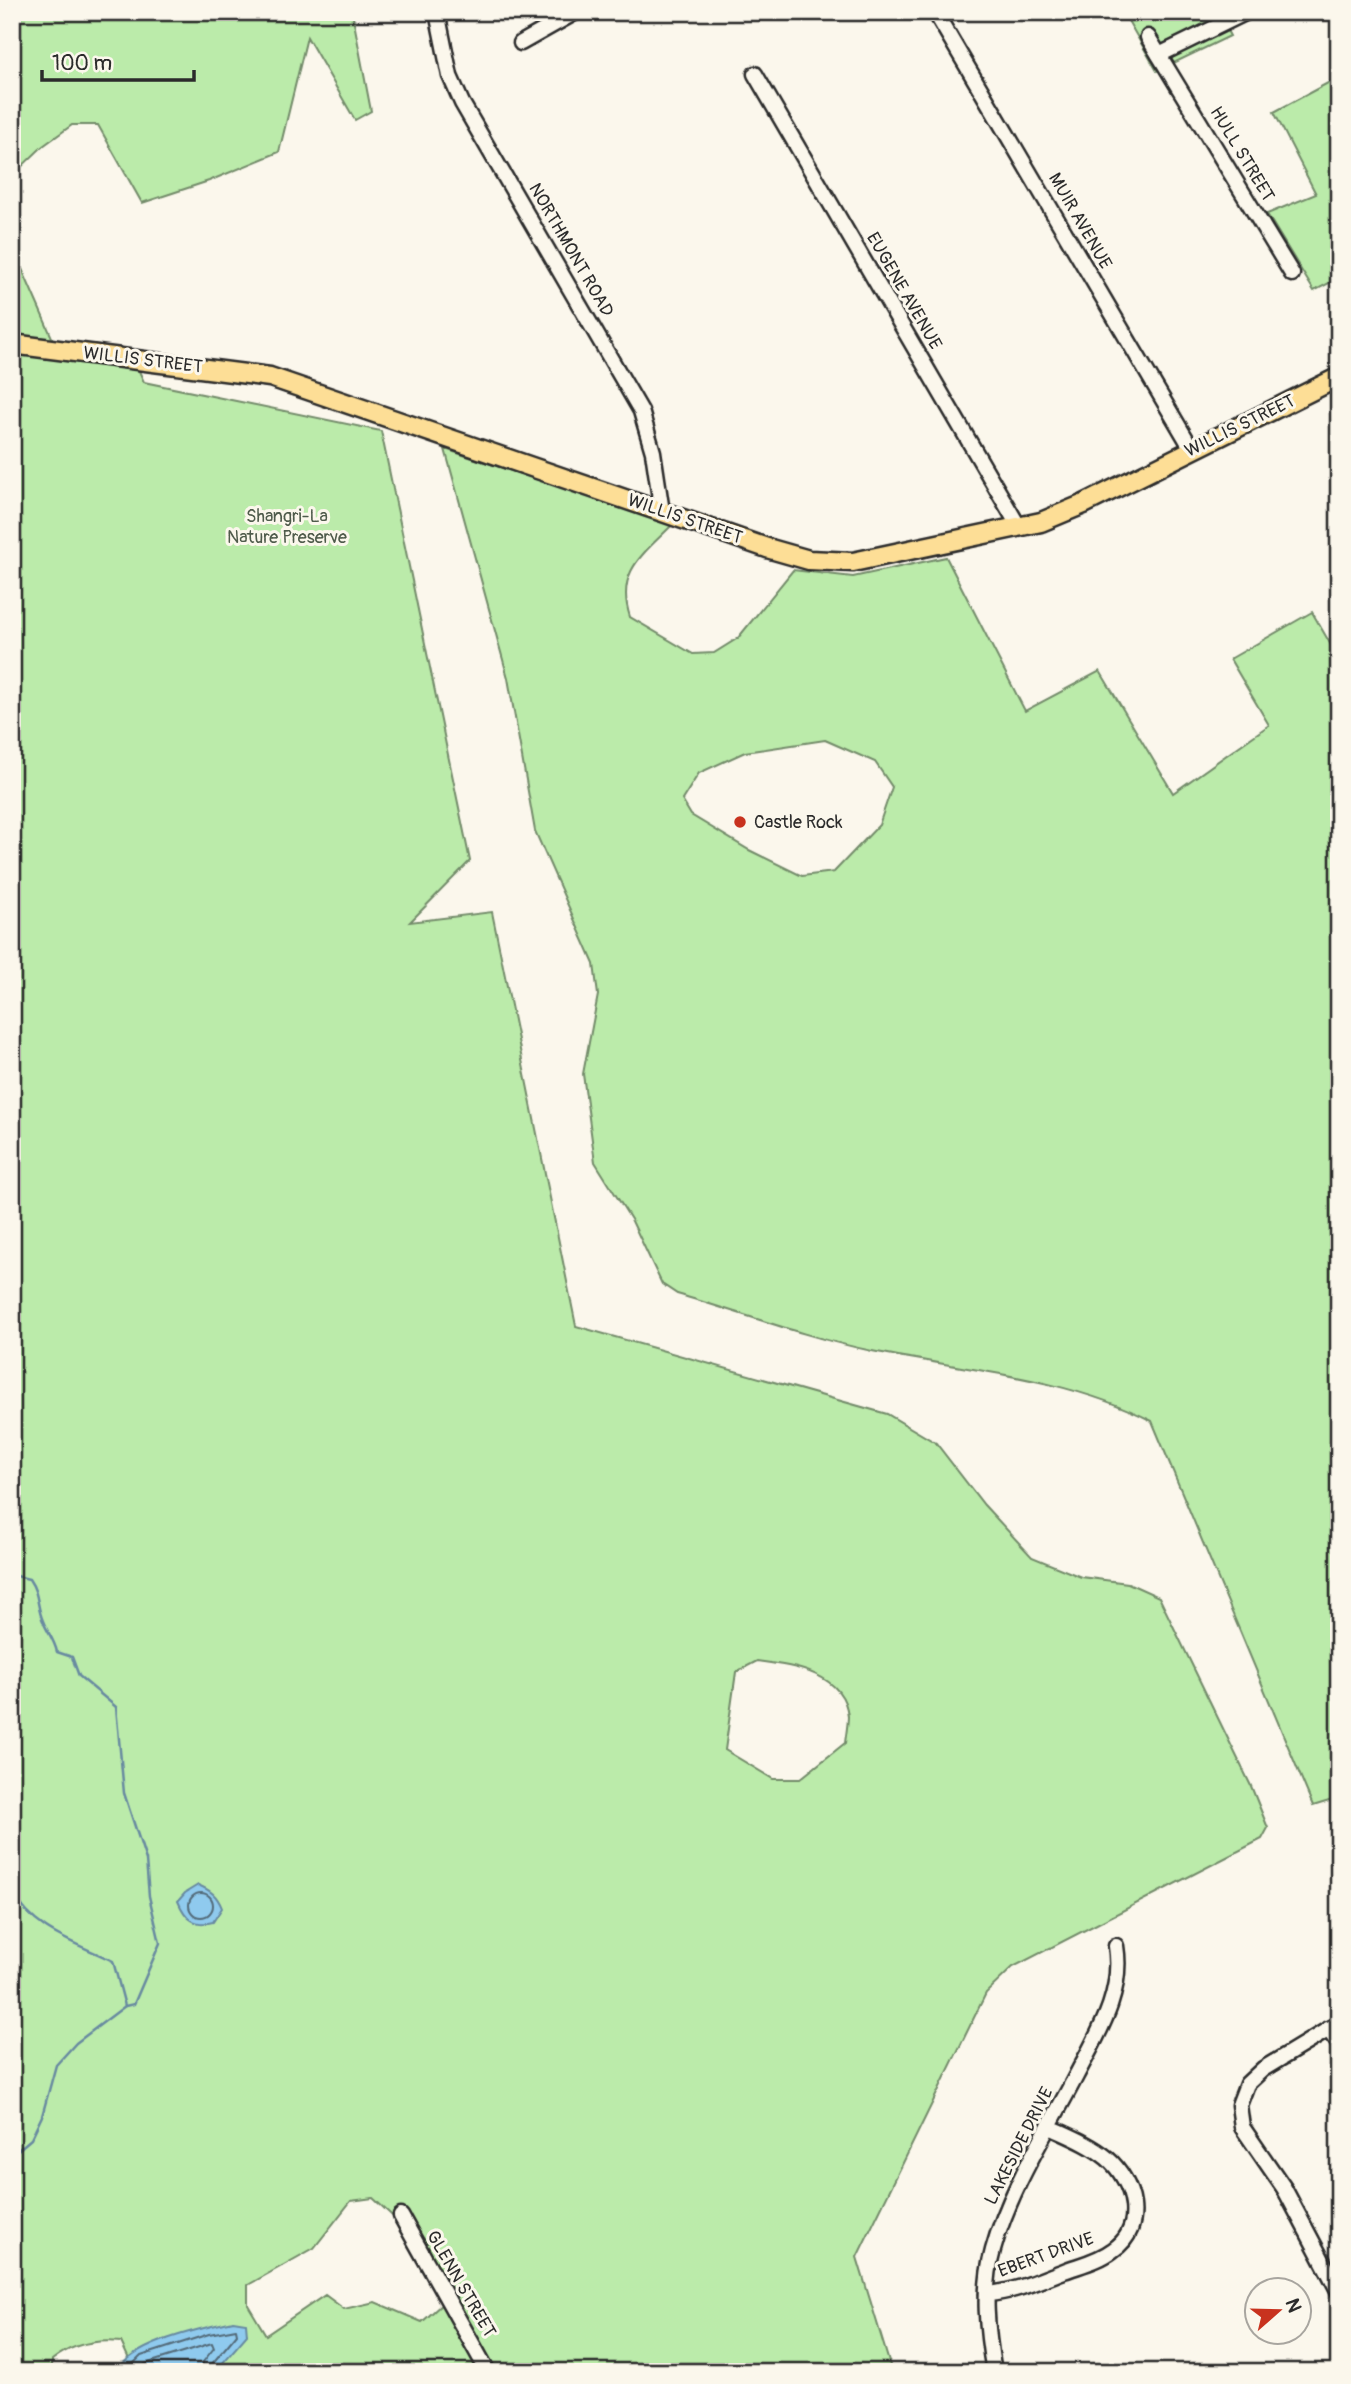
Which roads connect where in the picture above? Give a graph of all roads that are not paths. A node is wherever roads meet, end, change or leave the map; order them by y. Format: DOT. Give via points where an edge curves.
graph roads {
  1 [pos="437,12"];
  2 [pos="576,12"];
  3 [pos="935,12"];
  4 [pos="1247,12"];
  5 [pos="1148,37"];
  6 [pos="521,43"];
  7 [pos="1159,55"];
  8 [pos="755,75"];
  9 [pos="1292,274"];
  10 [pos="12,344"];
  11 [pos="1339,377"];
  12 [pos="1192,449"];
  13 [pos="662,512"];
  14 [pos="1019,527"];
  15 [pos="1116,1946"];
  16 [pos="1333,2026"];
  17 [pos="1339,2044"];
  18 [pos="1050,2127"];
  19 [pos="401,2216"];
  20 [pos="1339,2292"];
  21 [pos="987,2294"];
  22 [pos="488,2372"];
  23 [pos="994,2372"];
  1 -- 13 [label="street, NORTHMONT ROAD" via="450,76 462,103 641,411"];
  2 -- 6 [label="street"];
  3 -- 12 [label="street, MUIR AVENUE"];
  4 -- 7 [label="street"];
  5 -- 7 [label="street, HULL STREET"];
  7 -- 9 [label="street, HULL STREET"];
  8 -- 14 [label="street, EUGENE AVENUE"];
  10 -- 13 [label="main road, WILLIS STREET" via="270,377"];
  11 -- 12 [label="main road, WILLIS STREET"];
  12 -- 14 [label="main road, WILLIS STREET" via="1074,508"];
  13 -- 14 [label="main road, WILLIS STREET" via="796,557 839,563"];
  15 -- 18 [label="street, LAKESIDE DRIVE" via="1109,2012"];
  16 -- 17 [label="street"];
  16 -- 20 [label="street" via="1263,2069 1247,2084 1239,2105 1242,2127 1284,2188"];
  18 -- 21 [label="street, LAKESIDE DRIVE" via="1002,2220"];
  18 -- 21 [label="street, EBERT DRIVE" via="1108,2159 1134,2201 1133,2222 1126,2238 1100,2258 1010,2292"];
  19 -- 22 [label="street, GLENN STREET"];
  21 -- 23 [label="street, LAKESIDE DRIVE"];
}
